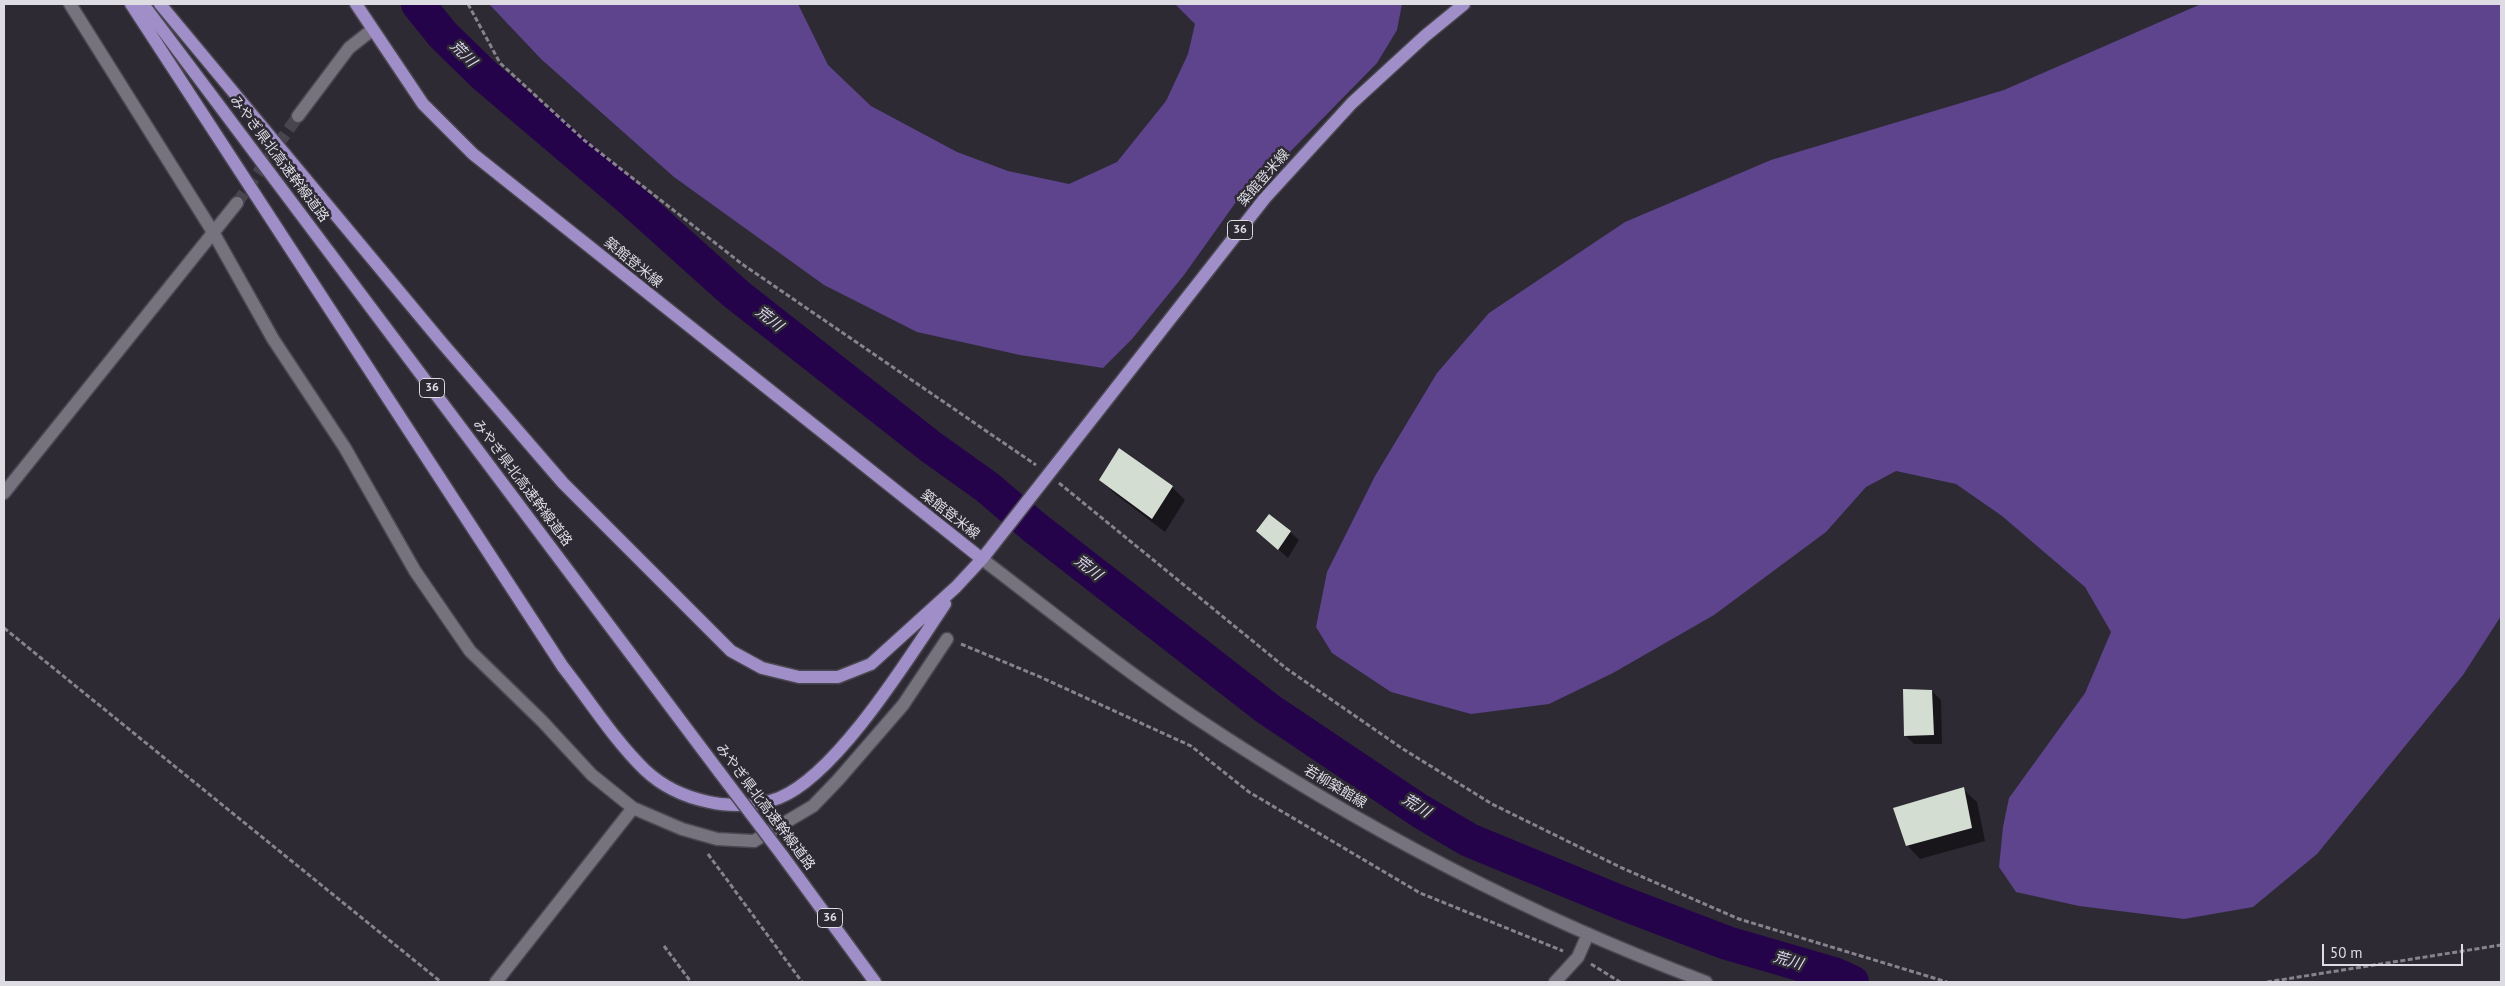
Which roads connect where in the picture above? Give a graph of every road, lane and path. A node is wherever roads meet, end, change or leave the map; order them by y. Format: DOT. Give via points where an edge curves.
graph roads {
  1 [pos="70,4"];
  2 [pos="131,4"];
  3 [pos="143,4"];
  4 [pos="160,4"];
  5 [pos="356,4"];
  6 [pos="468,4"];
  7 [pos="1464,4"];
  8 [pos="372,30"];
  9 [pos="298,116"];
  10 [pos="236,203"];
  11 [pos="213,232"];
  12 [pos="1045,477"];
  13 [pos="4,493"];
  14 [pos="982,559"];
  15 [pos="956,587"];
  16 [pos="4,628"];
  17 [pos="947,639"];
  18 [pos="633,808"];
  19 [pos="702,834"];
  20 [pos="1588,934"];
  21 [pos="2501,945"];
  22 [pos="664,946"];
  23 [pos="1578,957"];
  24 [pos="442,982"];
  25 [pos="496,982"];
  26 [pos="691,982"];
  27 [pos="802,982"];
  28 [pos="875,982"];
  29 [pos="1555,982"];
  30 [pos="1620,982"];
  31 [pos="1706,982"];
  32 [pos="1947,982"];
  33 [pos="2267,982"];
  1 -- 11 [label="street"];
  2 -- 15 [label="main road" via="563,666 626,749 646,771 672,790 723,806 757,804 780,797 807,780 830,759 889,688"];
  3 -- 28 [label="main road, みやぎ県北高速幹線道路 / 36, bridge"];
  4 -- 15 [label="main road" via="563,483 731,651 762,668 799,677 838,676 871,664"];
  5 -- 8 [label="main road, 築館登米線"];
  6 -- 12 [label="path" via="500,63 584,140 742,264"];
  7 -- 12 [label="main road, 築館登米線 / 36" via="1424,36 1352,103 1265,198"];
  8 -- 9 [label="street" via="349,48"];
  8 -- 14 [label="main road, 築館登米線" via="423,104 473,154"];
  10 -- 11 [label="street"];
  11 -- 13 [label="street"];
  11 -- 18 [label="street" via="273,339 345,448 415,571 470,651 592,775"];
  12 -- 14 [label="main road, 築館登米線 / 36"];
  12 -- 32 [label="path" via="1287,669 1403,750 1492,804 1622,868 1739,919"];
  14 -- 15 [label="main road"];
  14 -- 20 [label="street, 若柳築館線" via="1136,677 1263,761 1360,819 1516,901"];
  16 -- 24 [label="path"];
  17 -- 19 [label="street" via="903,705 813,806 754,841 717,839"];
  17 -- 23 [label="path" via="1038,676 1191,746 1249,792 1420,893"];
  18 -- 19 [label="street"];
  18 -- 25 [label="street"];
  19 -- 27 [label="path" via="706,850"];
  20 -- 23 [label="street"];
  20 -- 31 [label="street, 若柳築館線"];
  21 -- 33 [label="path"];
  22 -- 26 [label="path"];
  23 -- 29 [label="street"];
  23 -- 30 [label="path"];
}
